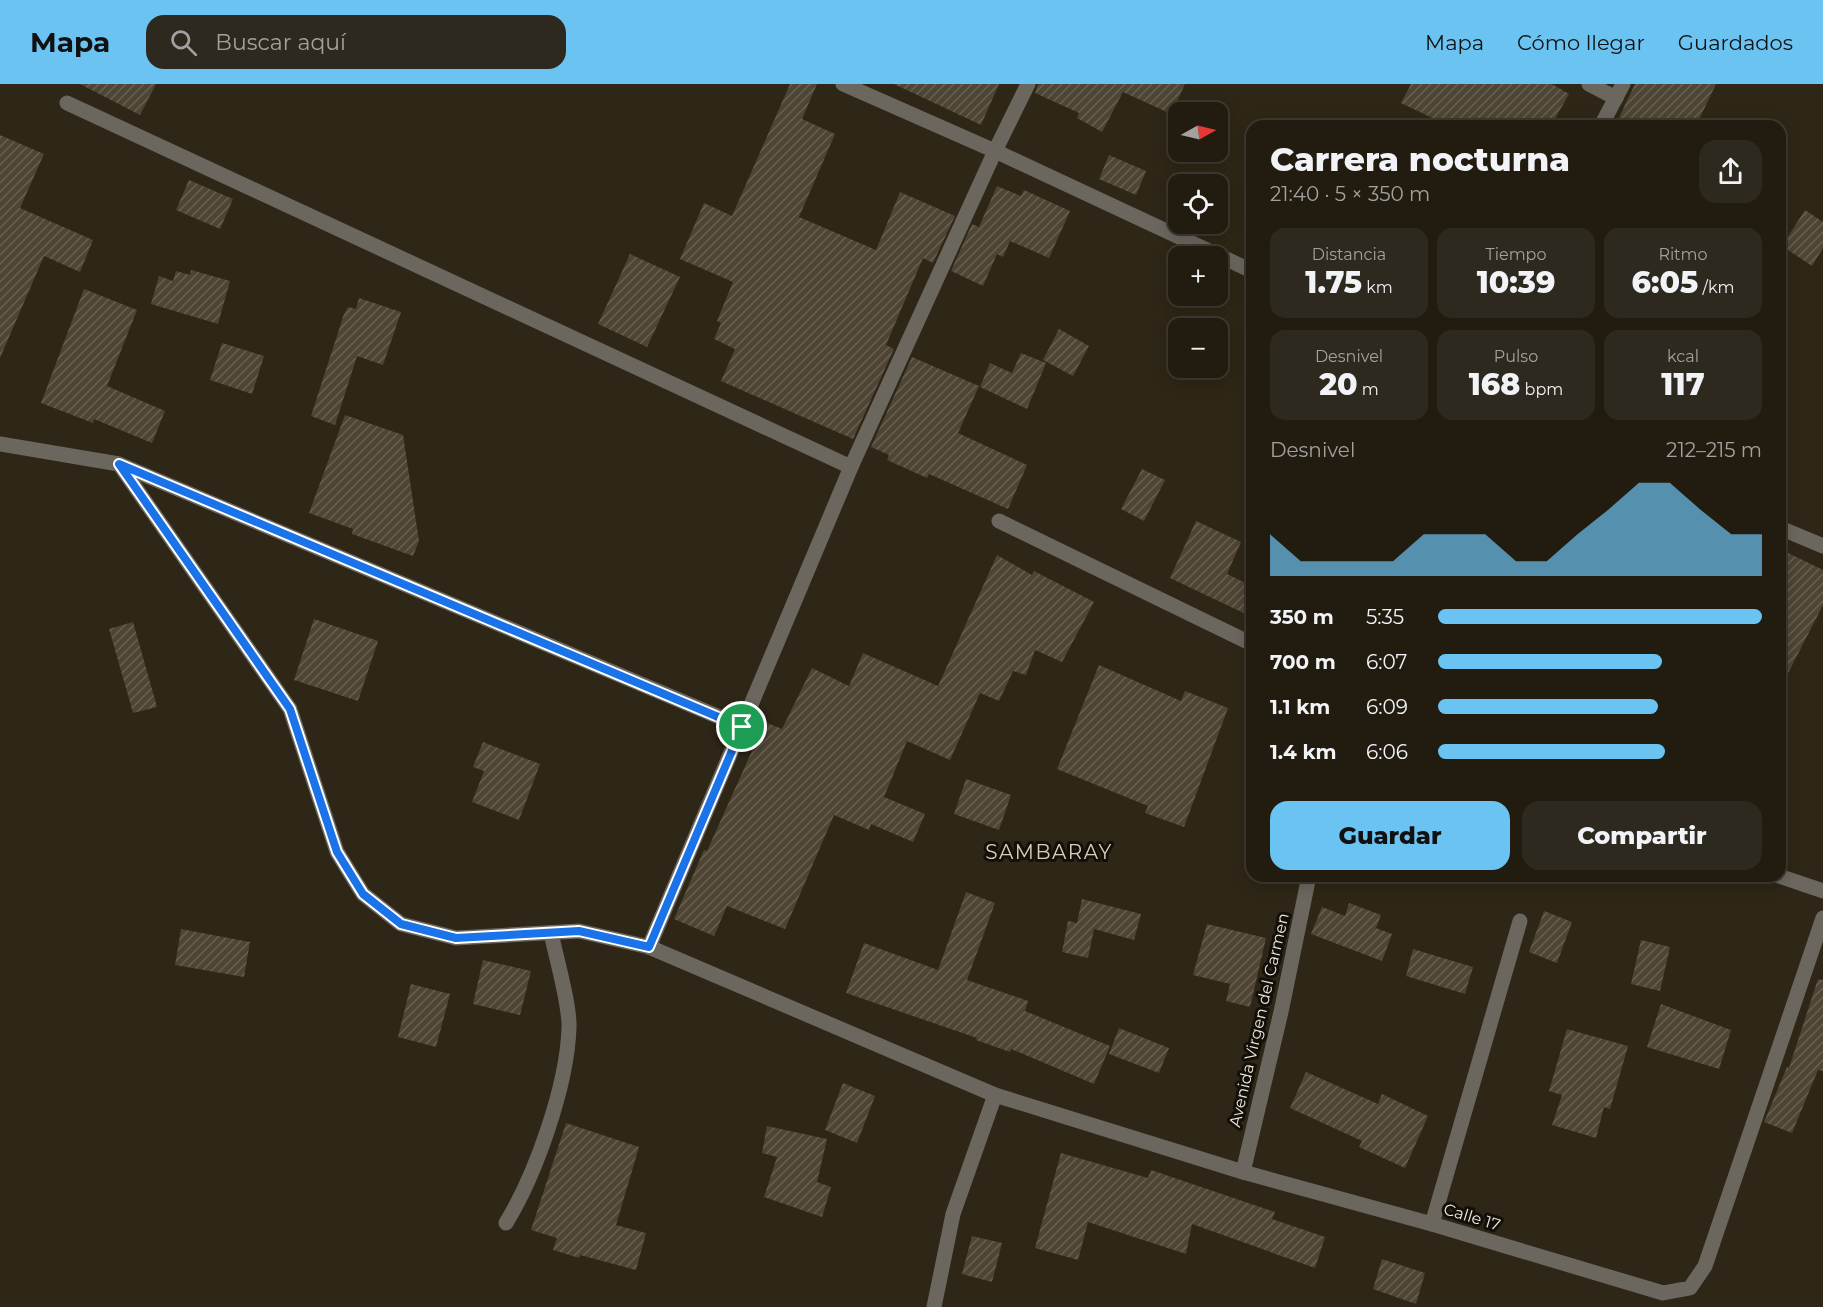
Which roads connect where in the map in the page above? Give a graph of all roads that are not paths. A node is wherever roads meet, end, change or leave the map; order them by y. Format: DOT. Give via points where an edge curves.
graph roads {
  1 [pos="843,84"];
  2 [pos="1028,84"];
  3 [pos="1590,84"];
  4 [pos="1623,84"];
  5 [pos="1616,98"];
  6 [pos="67,102"];
  7 [pos="1604,120"];
  8 [pos="995,151"];
  9 [pos="1246,268"];
  10 [pos="0,444"];
  11 [pos="119,464"];
  12 [pos="850,467"];
  13 [pos="999,521"];
  14 [pos="1786,531"];
  15 [pos="1823,546"];
  16 [pos="1246,641"];
  17 [pos="742,727"];
  18 [pos="1786,878"];
  19 [pos="1308,882"];
  20 [pos="1823,891"];
  21 [pos="1823,918"];
  22 [pos="1521,921"];
  23 [pos="551,933"];
  24 [pos="649,947"];
  25 [pos="995,1095"];
  26 [pos="1243,1172"];
  27 [pos="506,1223"];
  28 [pos="1432,1224"];
  29 [pos="934,1307"];
  1 -- 8 [label="street"];
  2 -- 8 [label="street"];
  3 -- 5 [label="street"];
  4 -- 5 [label="street"];
  5 -- 7 [label="street"];
  6 -- 12 [label="street"];
  8 -- 9 [label="street"];
  8 -- 12 [label="street"];
  10 -- 11 [label="street"];
  11 -- 17 [label="street"];
  11 -- 23 [label="street, Calle 17" via="290,709 337,852 363,894 401,924 456,938"];
  12 -- 17 [label="street"];
  13 -- 16 [label="street"];
  14 -- 15 [label="street"];
  17 -- 24 [label="street"];
  18 -- 20 [label="street"];
  19 -- 26 [label="street, Avenida Virgen del Carmen"];
  21 -- 28 [label="street, Calle 17" via="1705,1266 1690,1288 1663,1293"];
  22 -- 28 [label="street"];
  23 -- 24 [label="street, Calle 17" via="579,931"];
  23 -- 27 [label="street" via="569,1026 560,1085 524,1192"];
  24 -- 25 [label="street, Calle 17"];
  25 -- 26 [label="street, Calle 17"];
  25 -- 29 [label="street" via="953,1214"];
  26 -- 28 [label="street, Calle 17"];
}
